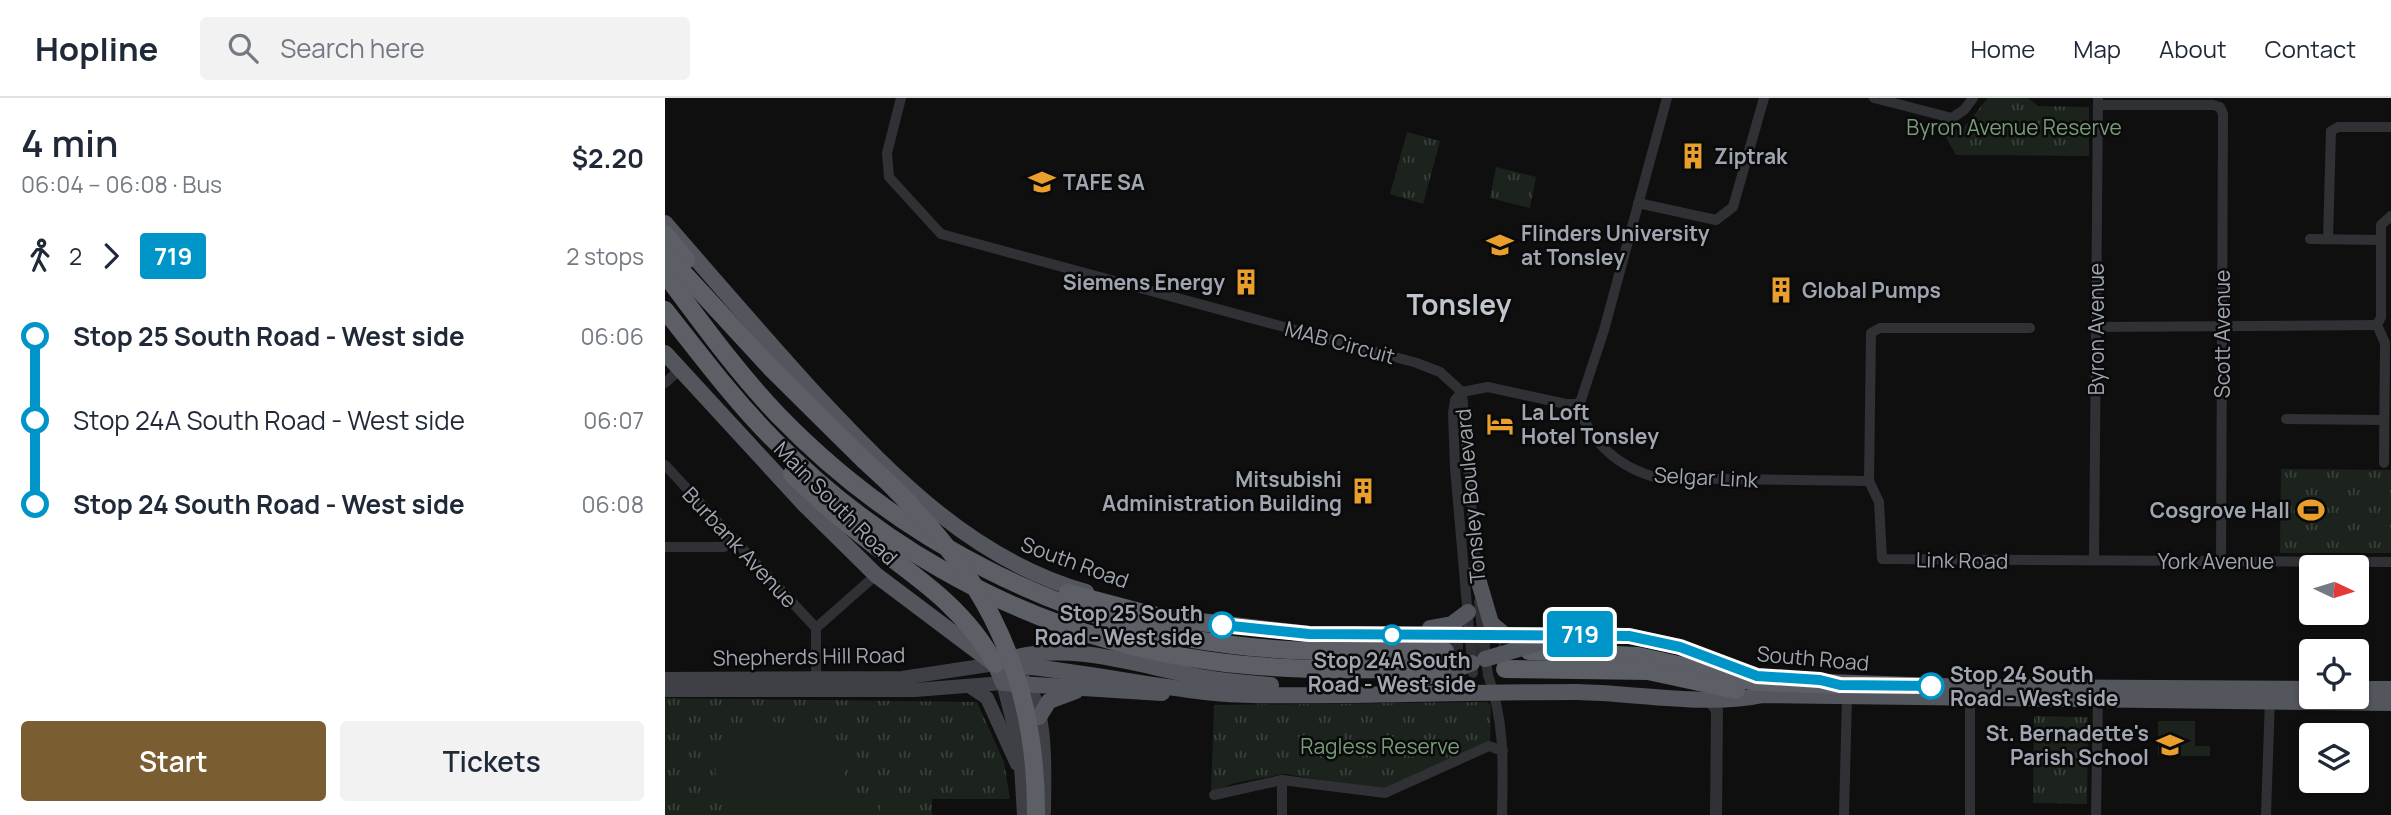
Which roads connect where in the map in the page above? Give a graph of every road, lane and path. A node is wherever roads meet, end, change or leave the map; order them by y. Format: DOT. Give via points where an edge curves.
graph roads {
  1 [pos="901,98"];
  2 [pos="1667,98"];
  3 [pos="1764,98"];
  4 [pos="1874,98"];
  5 [pos="1973,98"];
  6 [pos="2098,102"];
  7 [pos="2391,127"];
  8 [pos="1638,202"];
  9 [pos="2391,216"];
  10 [pos="665,223"];
  11 [pos="665,234"];
  12 [pos="2310,239"];
  13 [pos="2328,239"];
  14 [pos="2381,240"];
  15 [pos="665,253"];
  16 [pos="665,274"];
  17 [pos="665,310"];
  18 [pos="665,319"];
  19 [pos="2377,325"];
  20 [pos="2096,327"];
  21 [pos="2221,327"];
  22 [pos="2030,328"];
  23 [pos="665,353"];
  24 [pos="770,367"];
  25 [pos="679,370"];
  26 [pos="665,383"];
  27 [pos="1462,392"];
  28 [pos="1577,404"];
  29 [pos="2286,419"];
  30 [pos="2384,420"];
  31 [pos="2384,463"];
  32 [pos="665,465"];
  33 [pos="1869,481"];
  34 [pos="733,539"];
  35 [pos="665,547"];
  36 [pos="965,558"];
  37 [pos="2221,560"];
  38 [pos="2042,561"];
  39 [pos="2094,561"];
  40 [pos="2391,562"];
  41 [pos="1476,572"];
  42 [pos="876,575"];
  43 [pos="1468,612"];
  44 [pos="1222,625"];
  45 [pos="816,628"];
  46 [pos="1586,634"];
  47 [pos="1416,635"];
  48 [pos="1505,635"];
  49 [pos="1476,637"];
  50 [pos="1534,647"];
  51 [pos="997,664"];
  52 [pos="1485,668"];
  53 [pos="665,679"];
  54 [pos="1027,683"];
  55 [pos="995,684"];
  56 [pos="815,685"];
  57 [pos="967,686"];
  58 [pos="1092,688"];
  59 [pos="2369,689"];
  60 [pos="2391,689"];
  61 [pos="665,690"];
  62 [pos="1843,690"];
  63 [pos="2299,691"];
  64 [pos="1206,692"];
  65 [pos="1495,692"];
  66 [pos="1970,692"];
  67 [pos="2098,693"];
  68 [pos="1474,694"];
  69 [pos="1763,695"];
  70 [pos="2270,695"];
  71 [pos="2391,703"];
  72 [pos="1712,704"];
  73 [pos="1039,717"];
  74 [pos="1503,751"];
  75 [pos="1023,778"];
  76 [pos="1282,779"];
  77 [pos="1214,795"];
  78 [pos="1024,815"];
  79 [pos="1036,815"];
  80 [pos="1044,815"];
  81 [pos="1282,815"];
  82 [pos="1502,815"];
  83 [pos="1716,815"];
  84 [pos="1844,815"];
  85 [pos="1969,815"];
  86 [pos="2096,815"];
  87 [pos="2266,815"];
  1 -- 27 [label="street, MAB Circuit" via="887,153 889,177 941,234 1417,363 1440,372"];
  2 -- 8 [label="street"];
  3 -- 8 [label="street" via="1733,207 1725,216 1707,220"];
  4 -- 5 [label="street" via="1952,118"];
  6 -- 20 [label="street, Byron Avenue"];
  6 -- 21 [label="street, Scott Avenue" via="2220,107"];
  7 -- 13 [label="street" via="2338,127 2331,131"];
  8 -- 28 [label="street" via="1585,391"];
  9 -- 14 [label="street" via="2382,221"];
  10 -- 44 [label="highway, South Road" via="799,376 924,504 989,550 1051,580 1117,601"];
  11 -- 24 [label="highway" via="764,353"];
  12 -- 13 [label="street"];
  13 -- 14 [label="street"];
  14 -- 19 [label="street" via="2381,317"];
  15 -- 24 [label="highway"];
  16 -- 36 [label="highway" via="737,368 796,432 869,495"];
  17 -- 36 [label="highway" via="751,416 803,469 873,526 953,577 1040,617 1191,659 1356,669 1445,660 1280,650 1188,638 1065,604"];
  18 -- 51 [label="highway" via="771,453 838,515 949,603"];
  19 -- 21 [label="street"];
  19 -- 30 [label="street" via="2385,342"];
  20 -- 21 [label="street"];
  20 -- 39 [label="street, Byron Avenue"];
  21 -- 37 [label="street, Scott Avenue"];
  22 -- 33 [label="street" via="1880,328 1869,338"];
  23 -- 25 [label="highway, Main South Road"];
  24 -- 79 [label="highway, bridge" via="911,503 967,572 1013,666 1025,709"];
  25 -- 26 [label="street"];
  25 -- 42 [label="highway, Main South Road"];
  27 -- 28 [label="street" via="1488,387"];
  27 -- 41 [label="street, Tonsley Boulevard"];
  27 -- 43 [label="street, Tonsley Boulevard" via="1453,414"];
  28 -- 33 [label="street, Selgar Link" via="1606,452 1627,467 1658,478"];
  29 -- 30 [label="street"];
  30 -- 31 [label="street"];
  32 -- 34 [label="street, Burbank Avenue"];
  33 -- 38 [label="street, Link Road" via="1879,502 1882,559"];
  34 -- 35 [label="street" via="724,547"];
  34 -- 45 [label="street, Burbank Avenue"];
  36 -- 44 [label="highway" via="1091,600"];
  37 -- 39 [label="street, York Avenue"];
  37 -- 40 [label="street, York Avenue"];
  38 -- 39 [label="street, York Avenue"];
  41 -- 48 [label="highway" via="1491,623"];
  41 -- 49 [label="street, Tonsley Boulevard"];
  42 -- 45 [label="street"];
  42 -- 51 [label="highway, Main South Road"];
  43 -- 47 [label="highway" via="1451,624"];
  43 -- 49 [label="street, Tonsley Boulevard"];
  44 -- 47 [label="highway, South Road" via="1309,634"];
  45 -- 56 [label="street"];
  46 -- 48 [label="highway, South Road"];
  46 -- 50 [label="highway"];
  46 -- 62 [label="highway, South Road" via="1647,639 1757,676 1820,680"];
  47 -- 49 [label="highway, South Road"];
  48 -- 49 [label="highway, South Road"];
  49 -- 52 [label="street, Tonsley Boulevard, bridge"];
  50 -- 52 [label="highway, bridge"];
  50 -- 62 [label="highway" via="1622,654 1762,683"];
  51 -- 52 [label="highway, bridge" via="1061,653 1265,684 1392,686"];
  51 -- 54 [label="main road"];
  51 -- 55 [label="highway"];
  51 -- 56 [label="main road, Shepherds Hill Road"];
  51 -- 64 [label="highway, South Road"];
  52 -- 65 [label="street, Tonsley Boulevard"];
  52 -- 68 [label="street, Tonsley Boulevard"];
  52 -- 69 [label="highway" via="1648,671"];
  53 -- 56 [label="main road, Shepherds Hill Road"];
  54 -- 55 [label="highway, South Road"];
  54 -- 58 [label="highway, South Road"];
  54 -- 73 [label="main road"];
  55 -- 57 [label="main road, Shepherds Hill Road"];
  55 -- 75 [label="main road" via="1018,734"];
  56 -- 57 [label="main road, Shepherds Hill Road"];
  56 -- 61 [label="main road, Shepherds Hill Road"];
  57 -- 75 [label="main road" via="987,698"];
  58 -- 64 [label="highway, South Road"];
  58 -- 73 [label="highway" via="1053,698"];
  59 -- 60 [label="highway"];
  62 -- 66 [label="highway, South Road"];
  62 -- 69 [label="highway, South Road"];
  62 -- 84 [label="street"];
  63 -- 70 [label="highway, South Road"];
  64 -- 68 [label="highway, South Road"];
  65 -- 68 [label="highway, South Road"];
  65 -- 72 [label="highway, South Road" via="1609,692"];
  65 -- 74 [label="street, Tonsley Boulevard"];
  66 -- 67 [label="highway, South Road"];
  66 -- 85 [label="street"];
  67 -- 70 [label="highway, South Road"];
  67 -- 86 [label="street"];
  69 -- 72 [label="highway, South Road"];
  70 -- 71 [label="highway, South Road"];
  70 -- 87 [label="street"];
  72 -- 83 [label="street"];
  73 -- 80 [label="main road"];
  74 -- 76 [label="street" via="1489,746 1385,793"];
  74 -- 82 [label="street, Tonsley Boulevard"];
  75 -- 78 [label="main road"];
  76 -- 77 [label="street"];
  76 -- 81 [label="street"];
}
